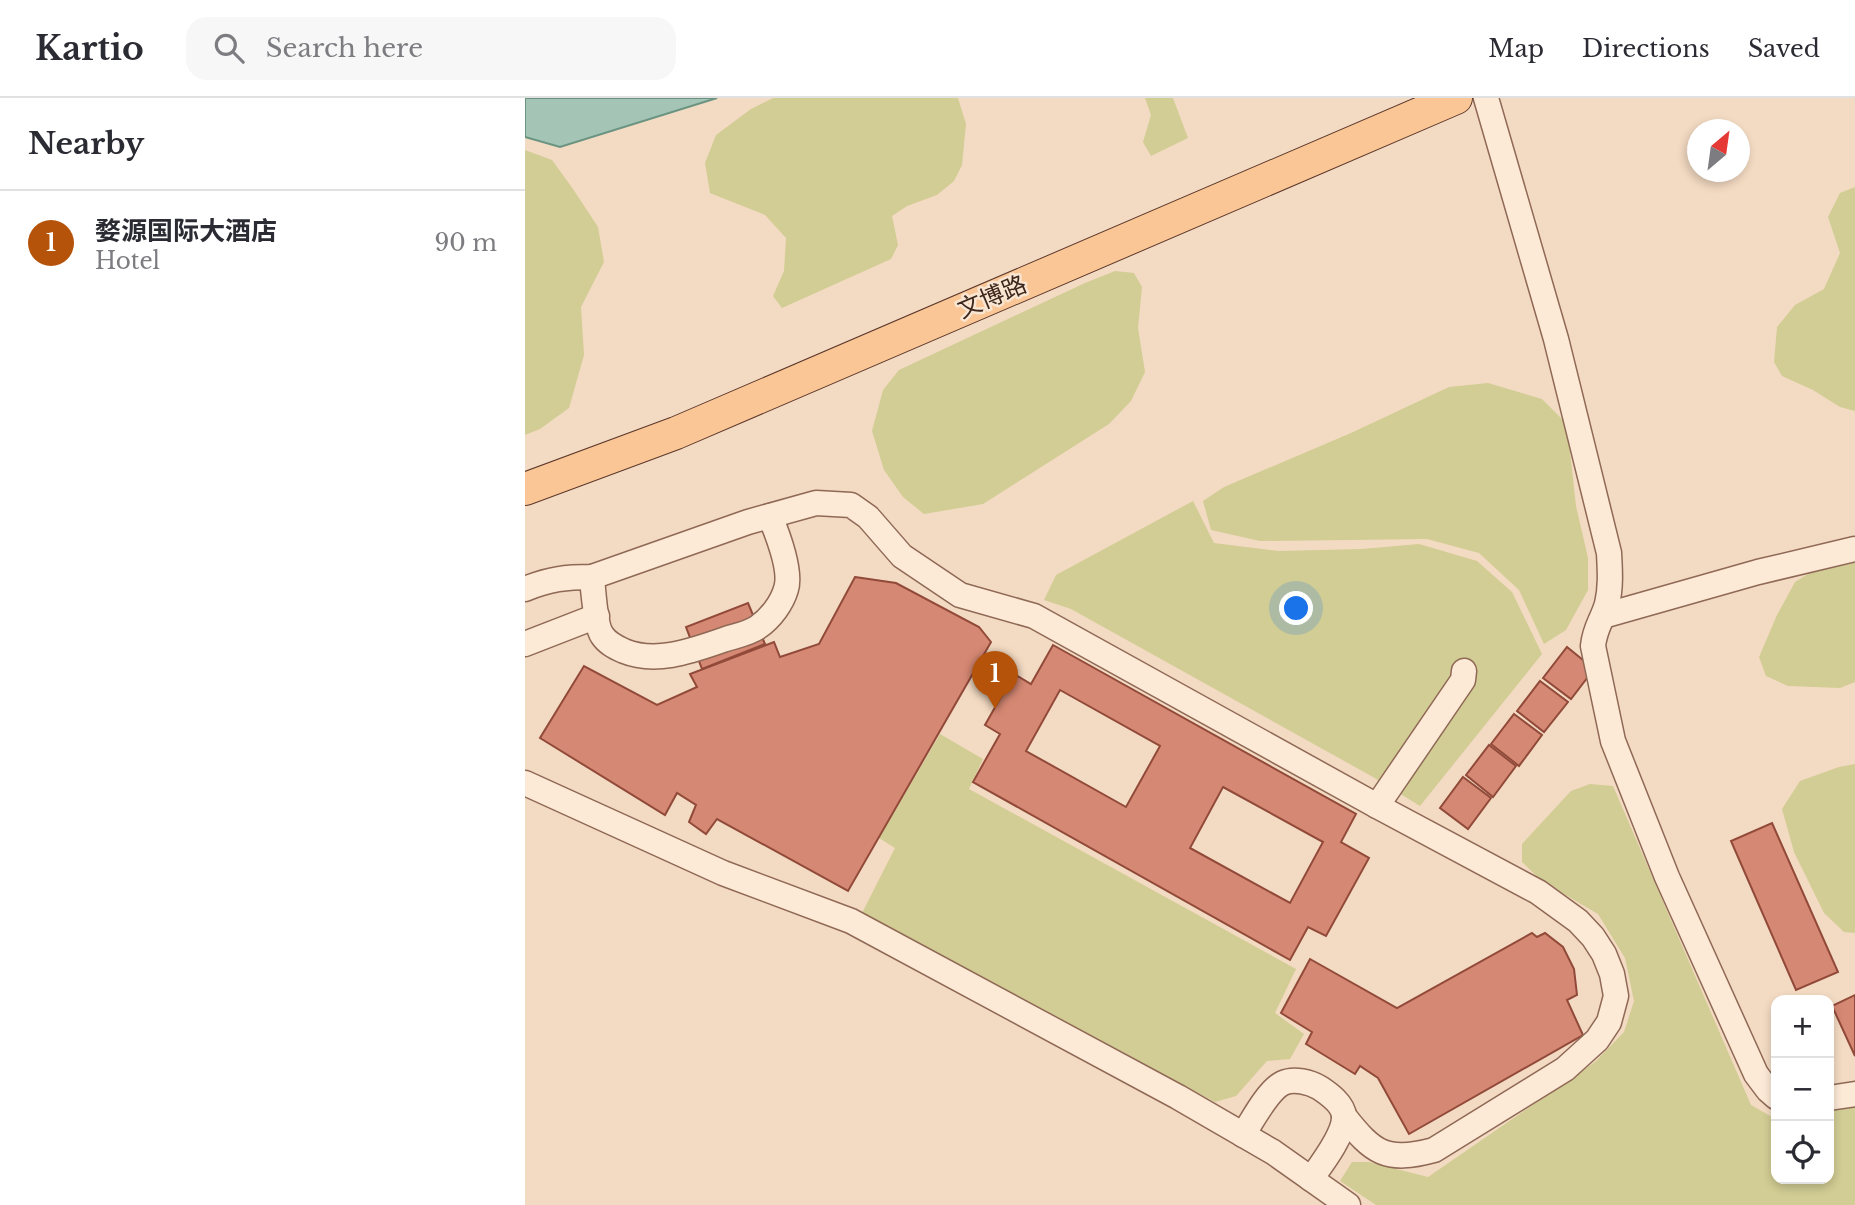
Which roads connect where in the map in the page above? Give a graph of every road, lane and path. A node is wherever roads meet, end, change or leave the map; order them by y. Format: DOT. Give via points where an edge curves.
graph roads {
  1 [pos="1456,98"];
  2 [pos="1486,98"];
  3 [pos="525,489"];
  4 [pos="770,516"];
  5 [pos="1855,550"];
  6 [pos="592,578"];
  7 [pos="525,589"];
  8 [pos="597,616"];
  9 [pos="1603,616"];
  10 [pos="525,644"];
  11 [pos="1464,671"];
  12 [pos="525,783"];
  13 [pos="1377,806"];
  14 [pos="1771,1093"];
  15 [pos="1855,1094"];
  16 [pos="1834,1097"];
  17 [pos="1344,1116"];
  18 [pos="1243,1135"];
  19 [pos="1311,1179"];
  20 [pos="1348,1205"];
  1 -- 3 [label="main road, 文博路" via="676,433"];
  2 -- 9 [label="street" via="1556,339 1609,553 1610,585"];
  4 -- 6 [label="street"];
  4 -- 8 [label="street" via="788,586 758,627 661,657 636,656 600,634"];
  4 -- 13 [label="street" via="816,503 851,505 868,517 902,556 960,595 1034,616"];
  5 -- 9 [label="street"];
  6 -- 7 [label="street" via="568,577"];
  6 -- 8 [label="street"];
  8 -- 10 [label="street"];
  9 -- 14 [label="street" via="1594,631 1593,646 1613,741 1667,877 1756,1074"];
  11 -- 13 [label="street" via="1463,680"];
  12 -- 18 [label="street" via="723,873 851,921"];
  13 -- 17 [label="street" via="1538,892 1578,921 1604,954 1616,996 1609,1022 1597,1040 1566,1069 1434,1150 1396,1156 1381,1152"];
  15 -- 16 [label="street"];
  17 -- 18 [label="street" via="1336,1100 1312,1083 1284,1083 1272,1092"];
  17 -- 19 [label="street" via="1341,1131"];
  18 -- 19 [label="street"];
  19 -- 20 [label="street"];
}
